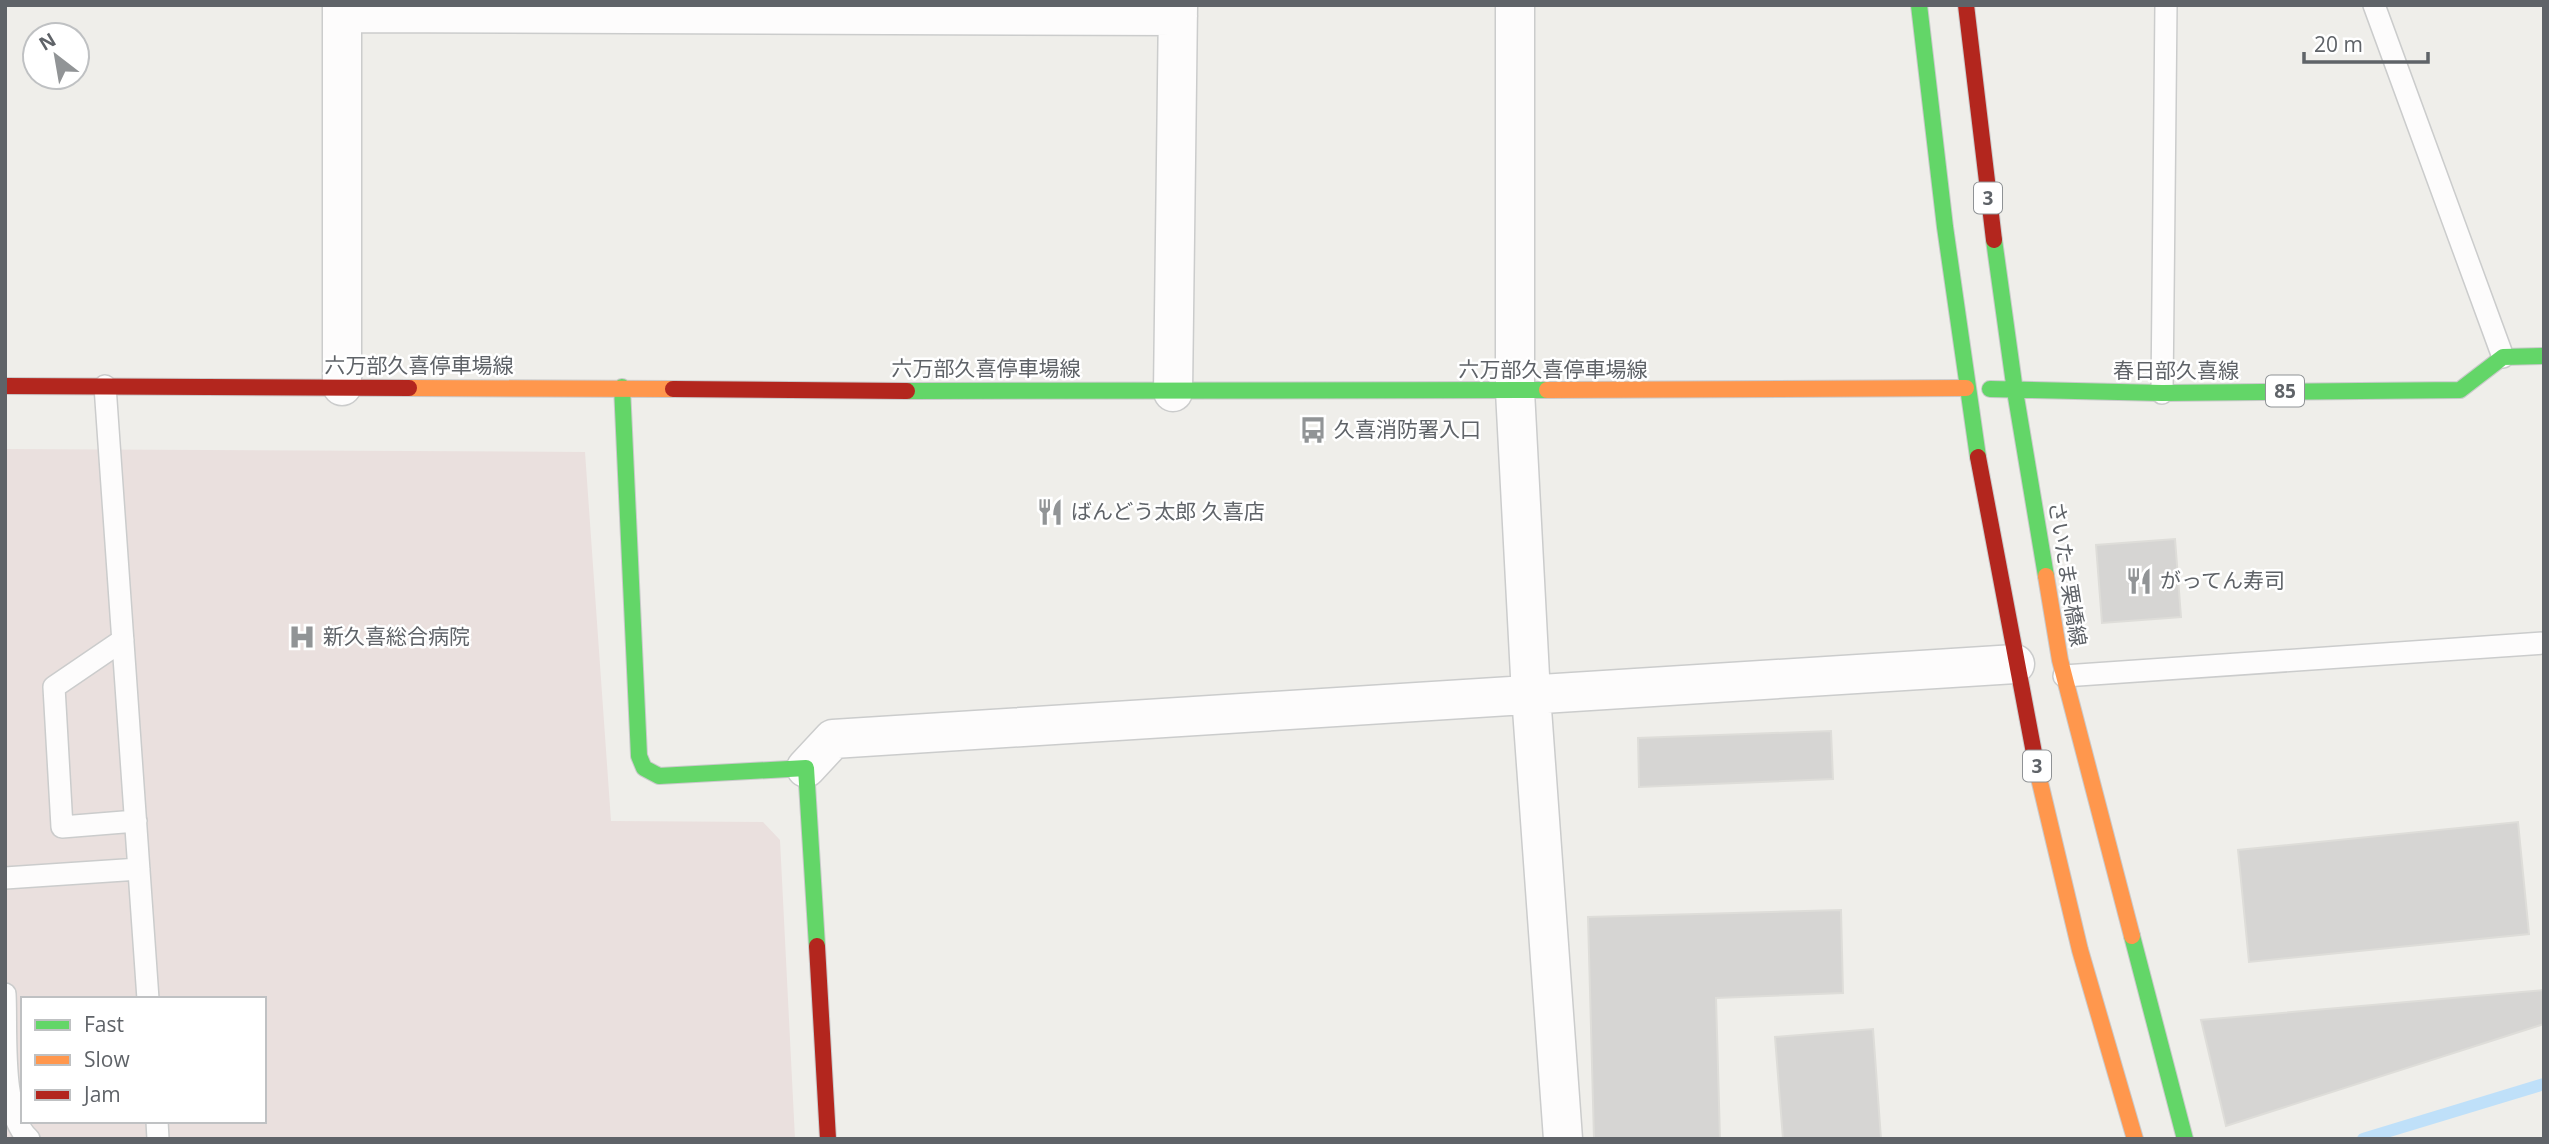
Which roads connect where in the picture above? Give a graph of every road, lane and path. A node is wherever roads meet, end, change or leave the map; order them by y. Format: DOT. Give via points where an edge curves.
graph roads {
  1 [pos="1515,5"];
  2 [pos="1919,5"];
  3 [pos="1966,5"];
  4 [pos="2166,5"];
  5 [pos="2374,5"];
  6 [pos="342,9"];
  7 [pos="660,10"];
  8 [pos="1178,11"];
  9 [pos="2544,356"];
  10 [pos="2503,358"];
  11 [pos="5,386"];
  12 [pos="106,386"];
  13 [pos="342,386"];
  14 [pos="622,387"];
  15 [pos="1966,388"];
  16 [pos="1515,391"];
  17 [pos="2015,391"];
  18 [pos="1173,392"];
  19 [pos="2162,393"];
  20 [pos="123,640"];
  21 [pos="2544,643"];
  22 [pos="2015,664"];
  23 [pos="2064,676"];
  24 [pos="1531,695"];
  25 [pos="806,768"];
  26 [pos="136,821"];
  27 [pos="139,869"];
  28 [pos="5,878"];
  29 [pos="5,994"];
  30 [pos="148,997"];
  31 [pos="29,1139"];
  32 [pos="828,1139"];
  33 [pos="1563,1139"];
  34 [pos="2134,1139"];
  35 [pos="2185,1139"];
  1 -- 16 [label="street"];
  2 -- 15 [label="main road, 3"];
  3 -- 17 [label="main road, さいたま栗橋線 / 3"];
  4 -- 19 [label="lane"];
  5 -- 10 [label="lane"];
  6 -- 7 [label="street"];
  6 -- 13 [label="street"];
  7 -- 8 [label="street"];
  8 -- 18 [label="street"];
  9 -- 10 [label="main road"];
  10 -- 19 [label="main road, 春日部久喜線 / 85" via="2460,390"];
  11 -- 12 [label="main road, 六万部久喜停車場線"];
  12 -- 13 [label="main road, 六万部久喜停車場線"];
  12 -- 20 [label="lane"];
  13 -- 14 [label="main road, 六万部久喜停車場線"];
  14 -- 18 [label="main road, 六万部久喜停車場線"];
  14 -- 25 [label="main road" via="639,755 644,768 660,776"];
  15 -- 16 [label="main road, 六万部久喜停車場線"];
  15 -- 17 [label="main road, 春日部久喜線 / 85"];
  15 -- 22 [label="main road, 3"];
  16 -- 18 [label="main road, 六万部久喜停車場線"];
  16 -- 24 [label="street"];
  17 -- 19 [label="main road, 春日部久喜線 / 85"];
  17 -- 23 [label="main road, さいたま栗橋線 / 3"];
  20 -- 26 [label="lane"];
  20 -- 26 [label="lane" via="54,687 62,827"];
  21 -- 23 [label="lane"];
  22 -- 24 [label="street"];
  22 -- 34 [label="main road, 3" via="2064,889"];
  23 -- 35 [label="main road, さいたま栗橋線 / 3"];
  24 -- 25 [label="street" via="833,739"];
  24 -- 33 [label="street"];
  25 -- 32 [label="main road"];
  26 -- 27 [label="lane"];
  27 -- 28 [label="lane"];
  27 -- 30 [label="lane"];
  29 -- 31 [label="lane" via="10,1099 19,1130"];
}
